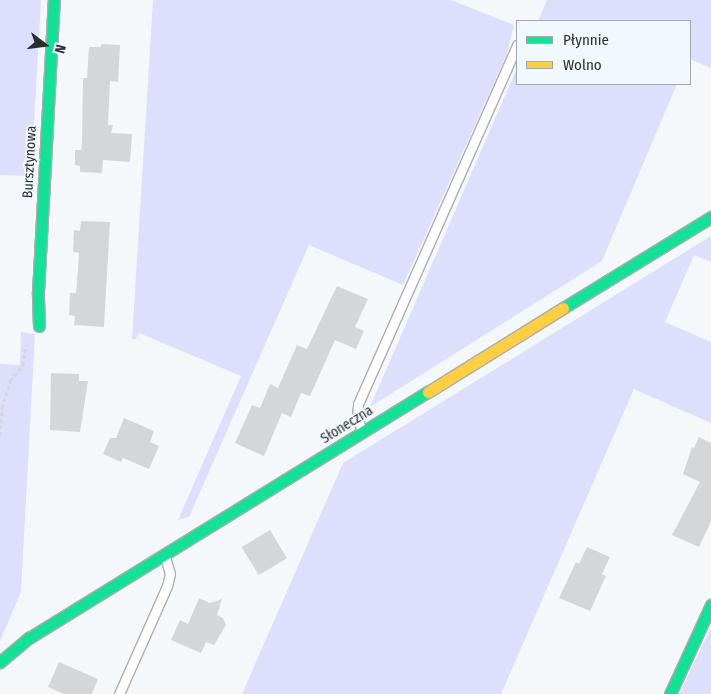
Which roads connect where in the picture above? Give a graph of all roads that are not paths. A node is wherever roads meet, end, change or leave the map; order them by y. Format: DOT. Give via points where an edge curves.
graph roads {
  1 [pos="54,0"];
  2 [pos="516,47"];
  3 [pos="711,218"];
  4 [pos="39,326"];
  5 [pos="364,432"];
  6 [pos="165,556"];
  7 [pos="711,605"];
  8 [pos="1,661"];
  9 [pos="119,694"];
  10 [pos="670,694"];
  1 -- 4 [label="street, Bursztynowa" via="38,292"];
  2 -- 5 [label="lane" via="358,404 357,419"];
  3 -- 5 [label="street, Słoneczna"];
  5 -- 6 [label="street, Słoneczna"];
  6 -- 8 [label="street, Słoneczna" via="29,638"];
  6 -- 9 [label="lane" via="170,574 167,586"];
  7 -- 10 [label="street"];
}
